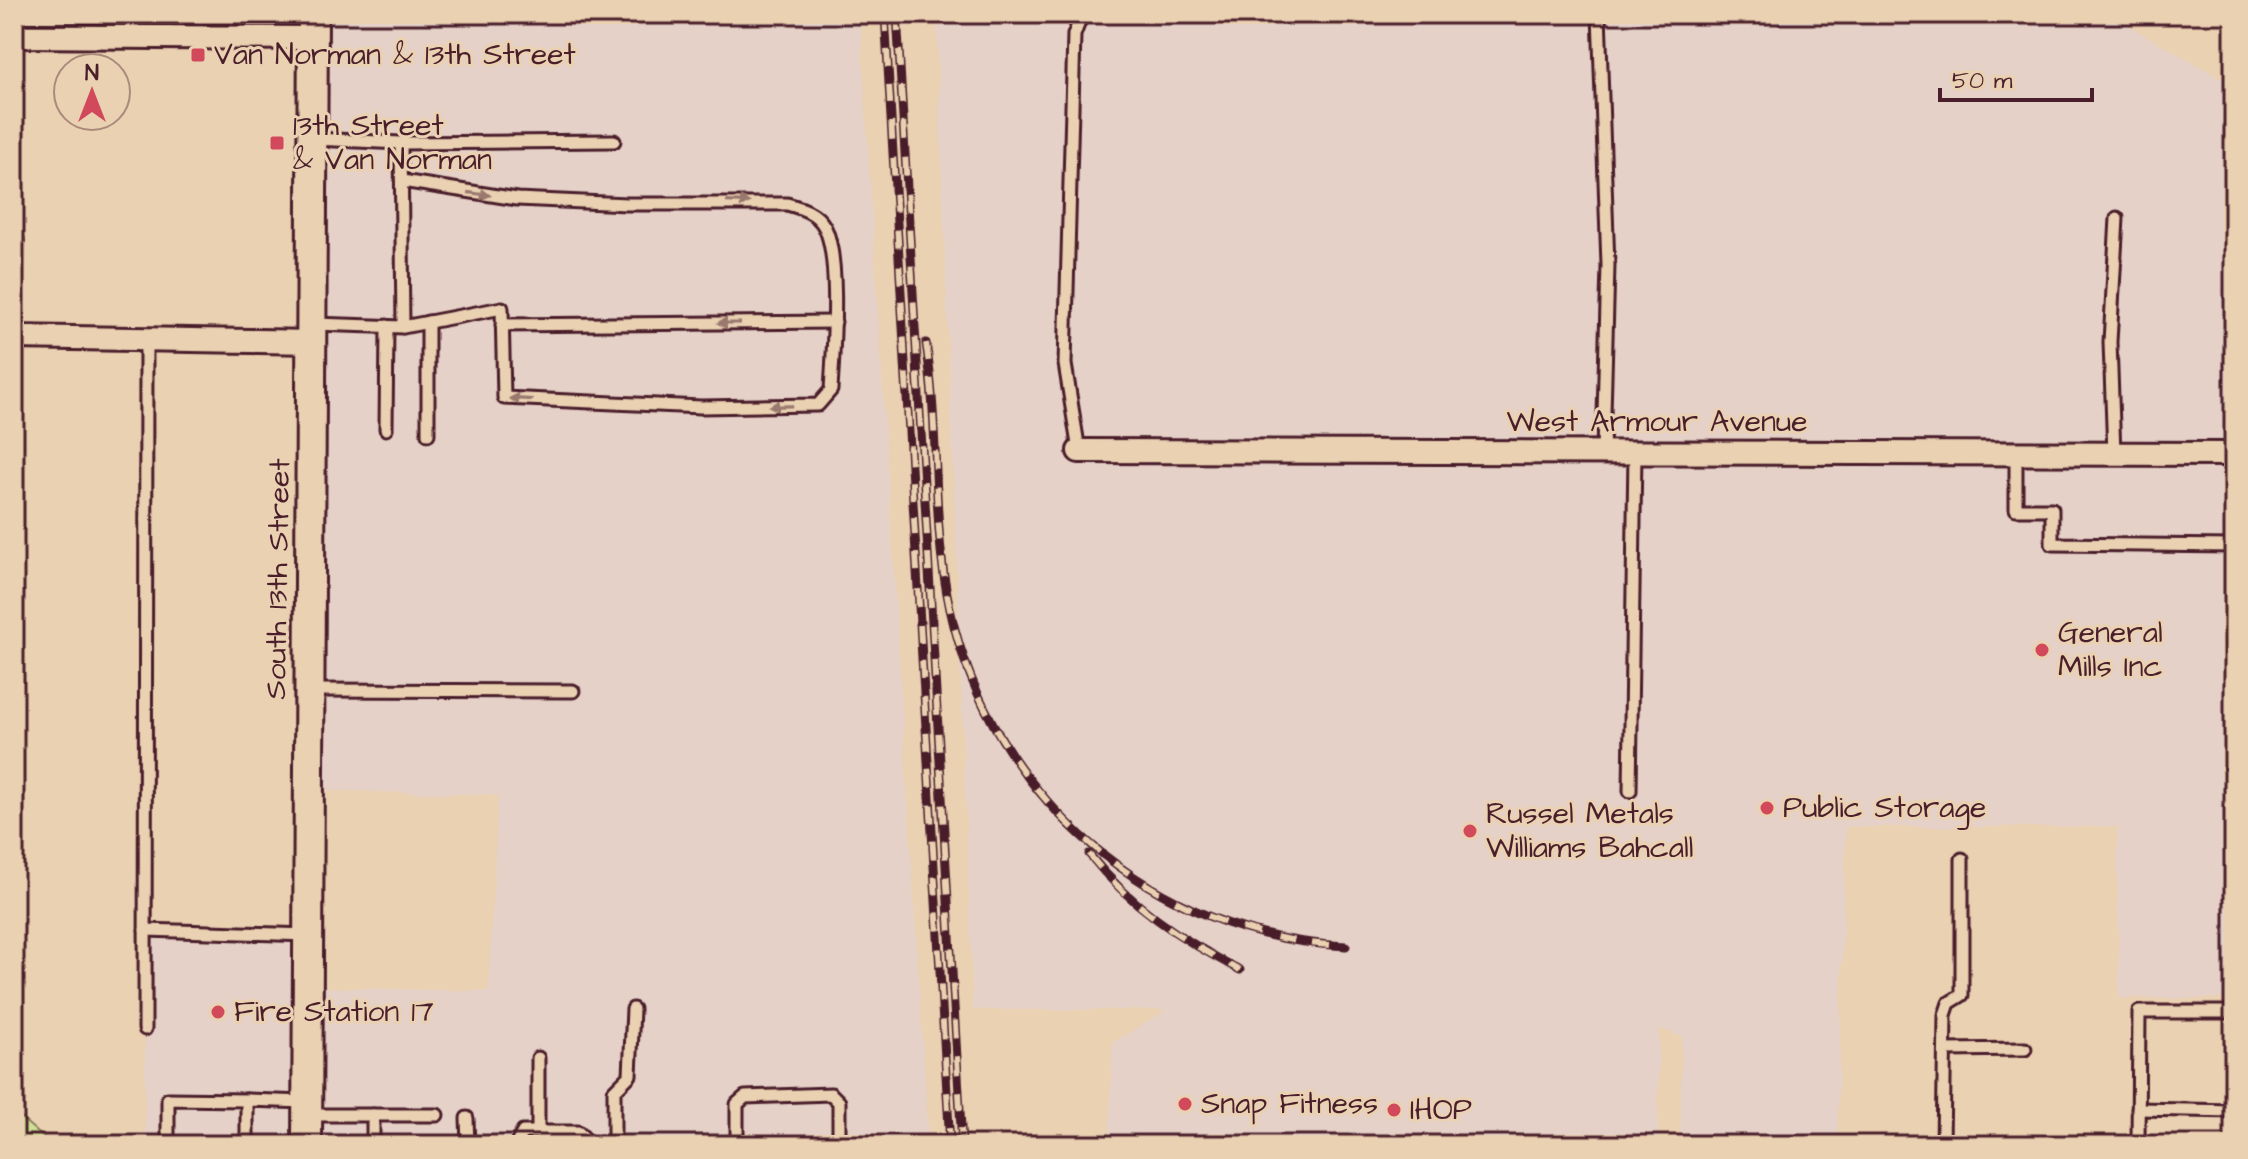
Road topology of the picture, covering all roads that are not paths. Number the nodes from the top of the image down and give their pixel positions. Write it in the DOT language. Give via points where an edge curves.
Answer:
graph roads {
  1 [pos="1082,14"];
  2 [pos="1599,14"];
  3 [pos="133,25"];
  4 [pos="313,26"];
  5 [pos="14,36"];
  6 [pos="314,139"];
  7 [pos="614,141"];
  8 [pos="401,143"];
  9 [pos="402,181"];
  10 [pos="2117,218"];
  11 [pos="17,240"];
  12 [pos="428,322"];
  13 [pos="835,322"];
  14 [pos="502,325"];
  15 [pos="387,326"];
  16 [pos="403,327"];
  17 [pos="314,333"];
  18 [pos="14,337"];
  19 [pos="146,339"];
  20 [pos="386,429"];
  21 [pos="428,434"];
  22 [pos="1079,451"];
  23 [pos="1603,452"];
  24 [pos="1635,452"];
  25 [pos="2016,453"];
  26 [pos="2114,454"];
  27 [pos="2234,454"];
  28 [pos="2234,546"];
  29 [pos="311,690"];
  30 [pos="573,691"];
  31 [pos="1630,791"];
  32 [pos="1962,859"];
  33 [pos="145,930"];
  34 [pos="310,935"];
  35 [pos="633,1009"];
  36 [pos="2234,1012"];
  37 [pos="145,1029"];
  38 [pos="2025,1049"];
  39 [pos="1945,1050"];
  40 [pos="538,1058"];
  41 [pos="247,1100"];
  42 [pos="307,1108"];
  43 [pos="2138,1109"];
  44 [pos="2234,1111"];
  45 [pos="373,1115"];
  46 [pos="437,1115"];
  47 [pos="467,1118"];
  48 [pos="538,1132"];
  49 [pos="168,1145"];
  50 [pos="247,1145"];
  51 [pos="307,1145"];
  52 [pos="373,1145"];
  53 [pos="468,1145"];
  54 [pos="516,1145"];
  55 [pos="586,1145"];
  56 [pos="614,1145"];
  57 [pos="737,1145"];
  58 [pos="839,1145"];
  59 [pos="1943,1145"];
  60 [pos="2138,1145"];
  1 -- 22 [label="lane" via="1074,35 1065,364"];
  2 -- 23 [label="lane" via="1608,265"];
  3 -- 4 [label="street"];
  3 -- 5 [label="street"];
  4 -- 6 [label="street, South 13th Street"];
  6 -- 8 [label="lane"];
  6 -- 17 [label="street, South 13th Street"];
  7 -- 8 [label="lane"];
  8 -- 9 [label="lane"];
  9 -- 13 [label="lane, one-way" via="517,199 787,204 808,210 824,226"];
  9 -- 16 [label="lane"];
  10 -- 26 [label="lane" via="2110,342"];
  11 -- 18 [label="lane"];
  12 -- 14 [label="lane" via="502,308"];
  12 -- 16 [label="lane"];
  12 -- 21 [label="lane"];
  13 -- 14 [label="lane, one-way"];
  13 -- 14 [label="lane, one-way" via="831,390 818,405 701,407 504,398"];
  15 -- 16 [label="lane"];
  15 -- 17 [label="lane"];
  15 -- 20 [label="lane"];
  17 -- 19 [label="street"];
  17 -- 29 [label="street, South 13th Street"];
  18 -- 19 [label="street"];
  19 -- 33 [label="lane"];
  22 -- 23 [label="street, West Armour Avenue"];
  23 -- 24 [label="street, West Armour Avenue"];
  24 -- 25 [label="street, West Armour Avenue"];
  24 -- 31 [label="lane"];
  25 -- 26 [label="street, West Armour Avenue"];
  25 -- 28 [label="lane" via="2016,509 2052,509 2052,544"];
  26 -- 27 [label="street, West Armour Avenue"];
  29 -- 30 [label="lane"];
  29 -- 34 [label="street, South 13th Street"];
  32 -- 39 [label="lane" via="1962,995 1949,1003 1945,1015"];
  33 -- 34 [label="lane"];
  33 -- 37 [label="lane"];
  34 -- 42 [label="street, South 13th Street"];
  35 -- 56 [label="lane" via="630,1075 614,1091"];
  36 -- 43 [label="lane" via="2139,1012"];
  38 -- 39 [label="lane"];
  39 -- 59 [label="lane"];
  40 -- 48 [label="lane"];
  41 -- 42 [label="lane"];
  41 -- 49 [label="lane" via="168,1099"];
  41 -- 50 [label="lane"];
  42 -- 45 [label="lane"];
  42 -- 51 [label="street, South 13th Street"];
  43 -- 44 [label="lane"];
  43 -- 60 [label="lane"];
  45 -- 46 [label="lane"];
  45 -- 52 [label="lane"];
  47 -- 53 [label="lane"];
  48 -- 54 [label="lane" via="523,1132"];
  48 -- 55 [label="lane" via="578,1132"];
  57 -- 58 [label="lane" via="737,1104 745,1097 831,1094 839,1102"];
}
